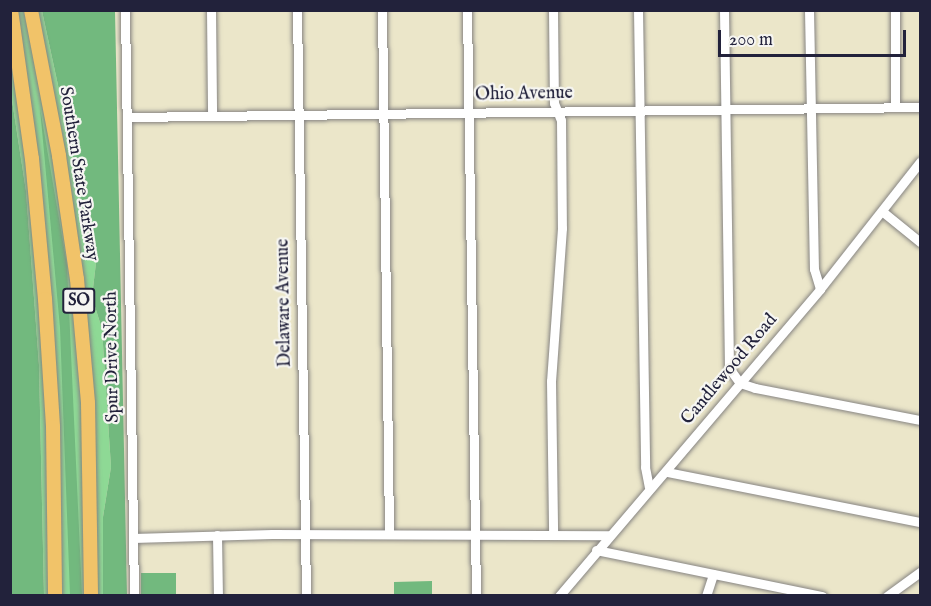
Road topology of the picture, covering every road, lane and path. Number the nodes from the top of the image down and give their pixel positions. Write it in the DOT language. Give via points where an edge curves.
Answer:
graph roads {
  1 [pos="11,10"];
  2 [pos="31,10"];
  3 [pos="125,10"];
  4 [pos="211,10"];
  5 [pos="297,10"];
  6 [pos="381,10"];
  7 [pos="467,10"];
  8 [pos="553,10"];
  9 [pos="638,10"];
  10 [pos="724,10"];
  11 [pos="809,10"];
  12 [pos="895,10"];
  13 [pos="895,107"];
  14 [pos="921,107"];
  15 [pos="809,108"];
  16 [pos="726,109"];
  17 [pos="640,110"];
  18 [pos="557,111"];
  19 [pos="382,112"];
  20 [pos="469,112"];
  21 [pos="298,113"];
  22 [pos="212,114"];
  23 [pos="128,117"];
  24 [pos="921,162"];
  25 [pos="883,212"];
  26 [pos="921,242"];
  27 [pos="820,289"];
  28 [pos="741,383"];
  29 [pos="921,420"];
  30 [pos="667,472"];
  31 [pos="649,487"];
  32 [pos="921,522"];
  33 [pos="553,533"];
  34 [pos="305,534"];
  35 [pos="389,534"];
  36 [pos="475,534"];
  37 [pos="217,535"];
  38 [pos="610,535"];
  39 [pos="133,538"];
  40 [pos="596,550"];
  41 [pos="921,572"];
  42 [pos="713,574"];
  43 [pos="55,596"];
  44 [pos="91,596"];
  45 [pos="134,596"];
  46 [pos="218,596"];
  47 [pos="306,596"];
  48 [pos="476,596"];
  49 [pos="559,596"];
  50 [pos="706,596"];
  51 [pos="822,596"];
  52 [pos="887,596"];
  1 -- 43 [label="highway, SO" via="32,159 45,299"];
  2 -- 44 [label="highway, Southern State Parkway / SO" via="77,279 88,403"];
  3 -- 23 [label="street, Spur Drive North"];
  4 -- 22 [label="street"];
  5 -- 21 [label="street, Delaware Avenue"];
  6 -- 19 [label="street"];
  7 -- 20 [label="street"];
  8 -- 18 [label="street"];
  9 -- 17 [label="street"];
  10 -- 16 [label="street"];
  11 -- 15 [label="street"];
  12 -- 13 [label="street"];
  13 -- 14 [label="street, Ohio Avenue"];
  13 -- 15 [label="street, Ohio Avenue"];
  15 -- 16 [label="street, Ohio Avenue"];
  15 -- 27 [label="street" via="814,269"];
  16 -- 17 [label="street, Ohio Avenue"];
  16 -- 28 [label="street" via="729,368"];
  17 -- 18 [label="street, Ohio Avenue"];
  17 -- 31 [label="street" via="645,467"];
  18 -- 20 [label="street, Ohio Avenue"];
  18 -- 33 [label="street" via="561,120 562,228 551,381"];
  19 -- 20 [label="street, Ohio Avenue"];
  19 -- 21 [label="street, Ohio Avenue"];
  19 -- 35 [label="street"];
  20 -- 36 [label="street"];
  21 -- 22 [label="street, Ohio Avenue"];
  21 -- 34 [label="street, Delaware Avenue"];
  22 -- 23 [label="street, Ohio Avenue"];
  23 -- 39 [label="street, Spur Drive North"];
  24 -- 25 [label="street, Candlewood Road"];
  25 -- 26 [label="street"];
  25 -- 27 [label="street, Candlewood Road"];
  27 -- 28 [label="street, Candlewood Road"];
  28 -- 29 [label="street"];
  28 -- 30 [label="street, Candlewood Road"];
  30 -- 31 [label="street, Candlewood Road"];
  30 -- 32 [label="street"];
  31 -- 38 [label="street, Candlewood Road"];
  33 -- 36 [label="street"];
  33 -- 38 [label="street"];
  34 -- 35 [label="street"];
  34 -- 37 [label="street"];
  34 -- 47 [label="street, Delaware Avenue"];
  35 -- 36 [label="street"];
  36 -- 48 [label="street"];
  37 -- 39 [label="street"];
  37 -- 46 [label="street"];
  38 -- 40 [label="street, Candlewood Road"];
  39 -- 45 [label="street, Spur Drive North"];
  40 -- 42 [label="street"];
  40 -- 49 [label="street, Candlewood Road"];
  41 -- 52 [label="street"];
  42 -- 50 [label="street"];
  42 -- 51 [label="street"];
}
